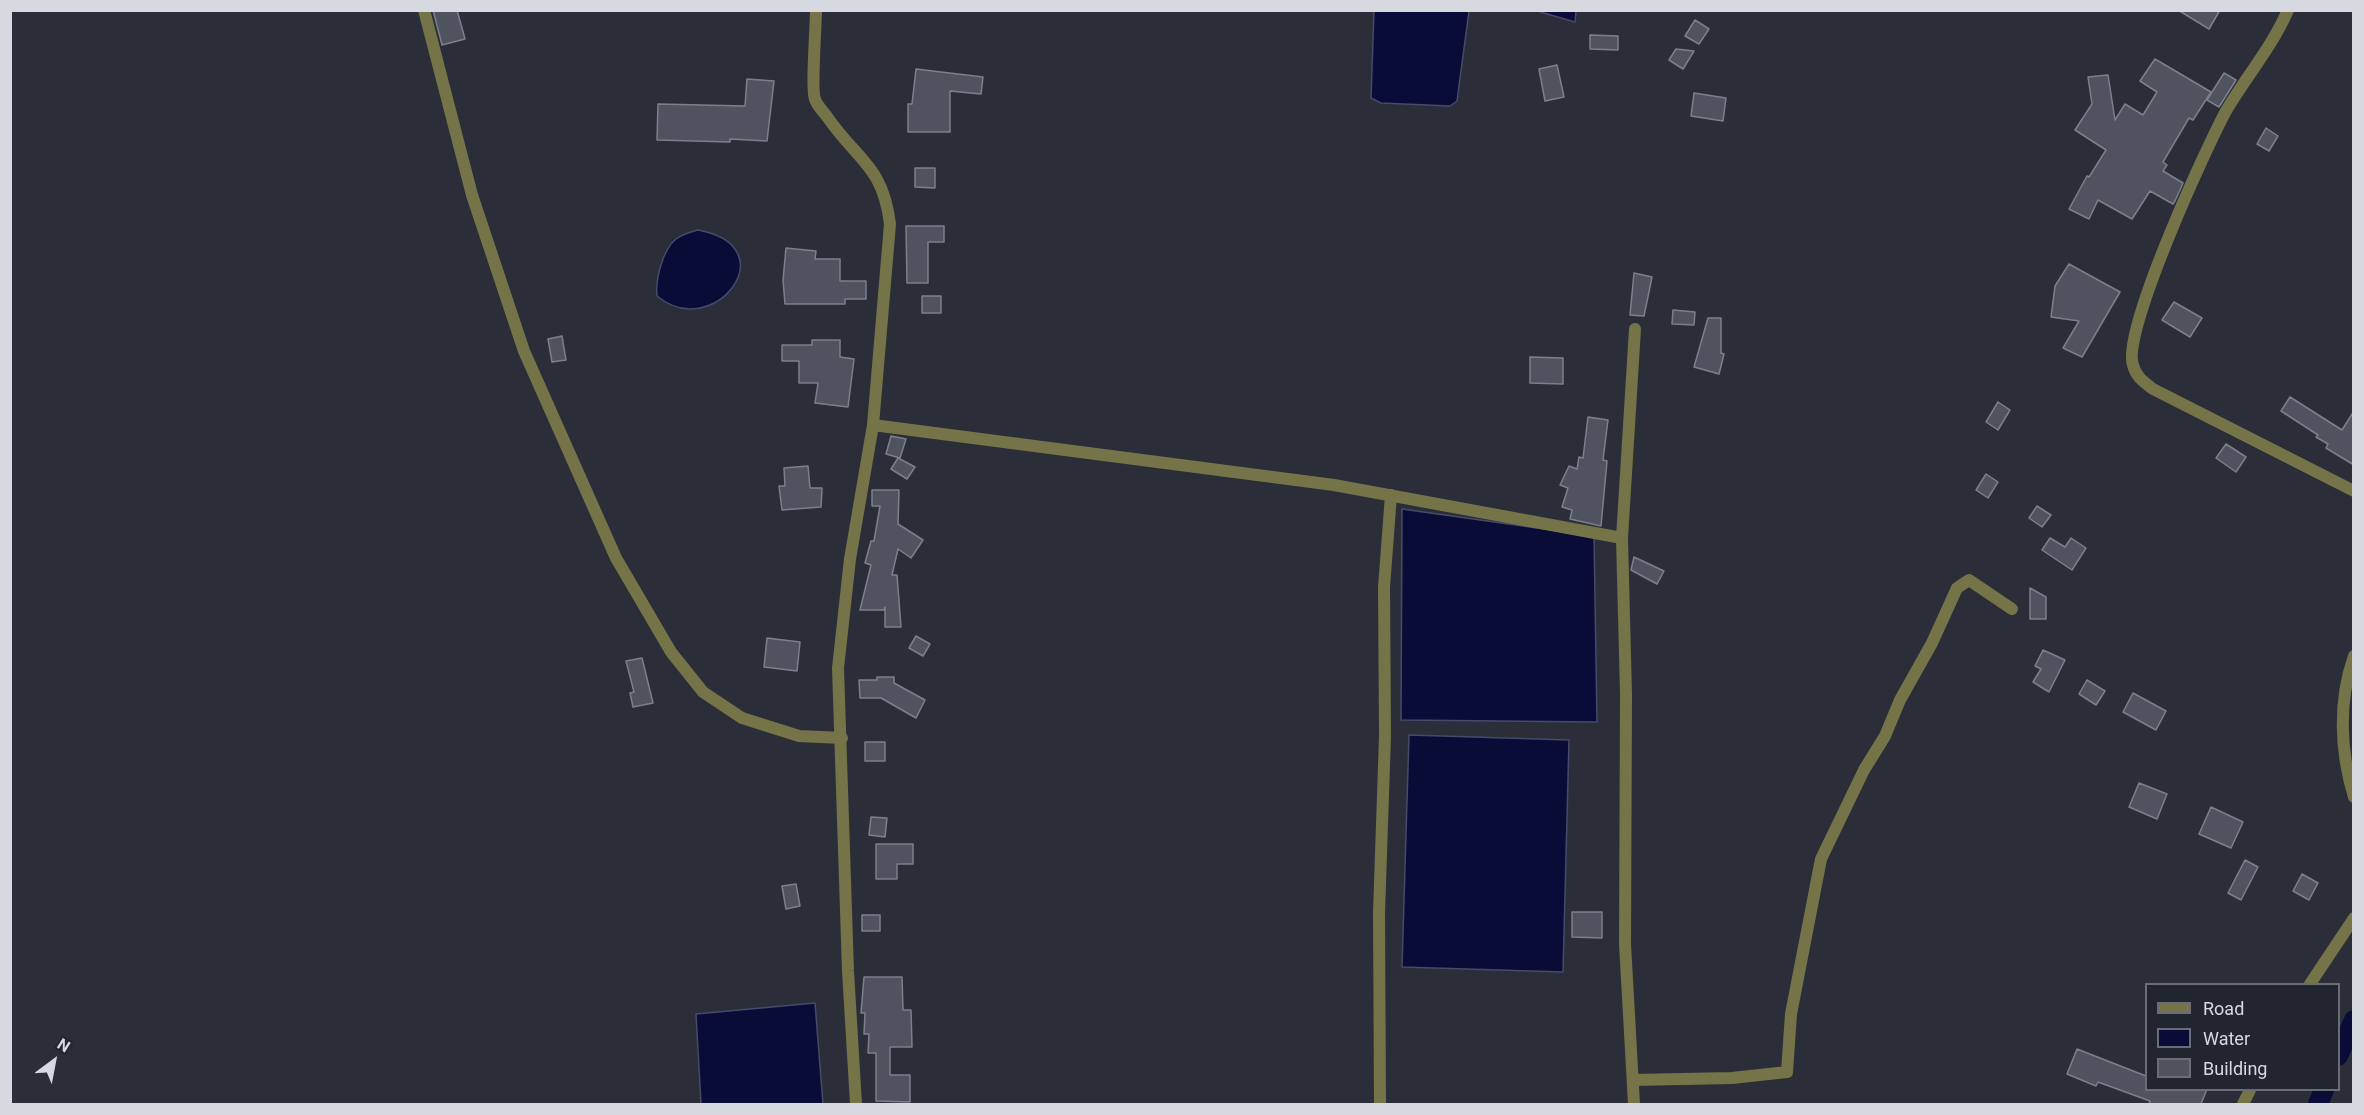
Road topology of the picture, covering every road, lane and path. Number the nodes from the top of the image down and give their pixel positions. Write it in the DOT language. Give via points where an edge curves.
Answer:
graph roads {
  1 [pos="424,10"];
  2 [pos="816,10"];
  3 [pos="2288,10"];
  4 [pos="1635,329"];
  5 [pos="873,424"];
  6 [pos="2354,491"];
  7 [pos="1391,495"];
  8 [pos="1622,538"];
  9 [pos="2012,609"];
  10 [pos="2354,656"];
  11 [pos="842,738"];
  12 [pos="2354,797"];
  13 [pos="2354,918"];
  14 [pos="2311,983"];
  15 [pos="1633,1080"];
  16 [pos="856,1104"];
  17 [pos="1380,1104"];
  18 [pos="1634,1104"];
  1 -- 11 [label="street" via="472,195 524,351 616,558 671,652 703,692 751,721 799,736"];
  2 -- 5 [label="street" via="814,98 837,131 869,164 887,198 890,224"];
  3 -- 6 [label="street" via="2228,109 2189,186 2141,313 2132,364 2139,377 2153,389"];
  4 -- 8 [label="street"];
  5 -- 7 [label="street"];
  5 -- 11 [label="street" via="841,620 838,668"];
  7 -- 8 [label="street"];
  7 -- 17 [label="street" via="1384,587"];
  8 -- 15 [label="street" via="1626,694 1624,944"];
  9 -- 15 [label="street" via="1969,580 1957,588 1835,829 1818,870 1791,1014 1786,1072 1732,1078"];
  10 -- 12 [label="street" via="2346,678 2341,724"];
  11 -- 16 [label="street"];
  13 -- 14 [label="street"];
  15 -- 18 [label="street"];
}
